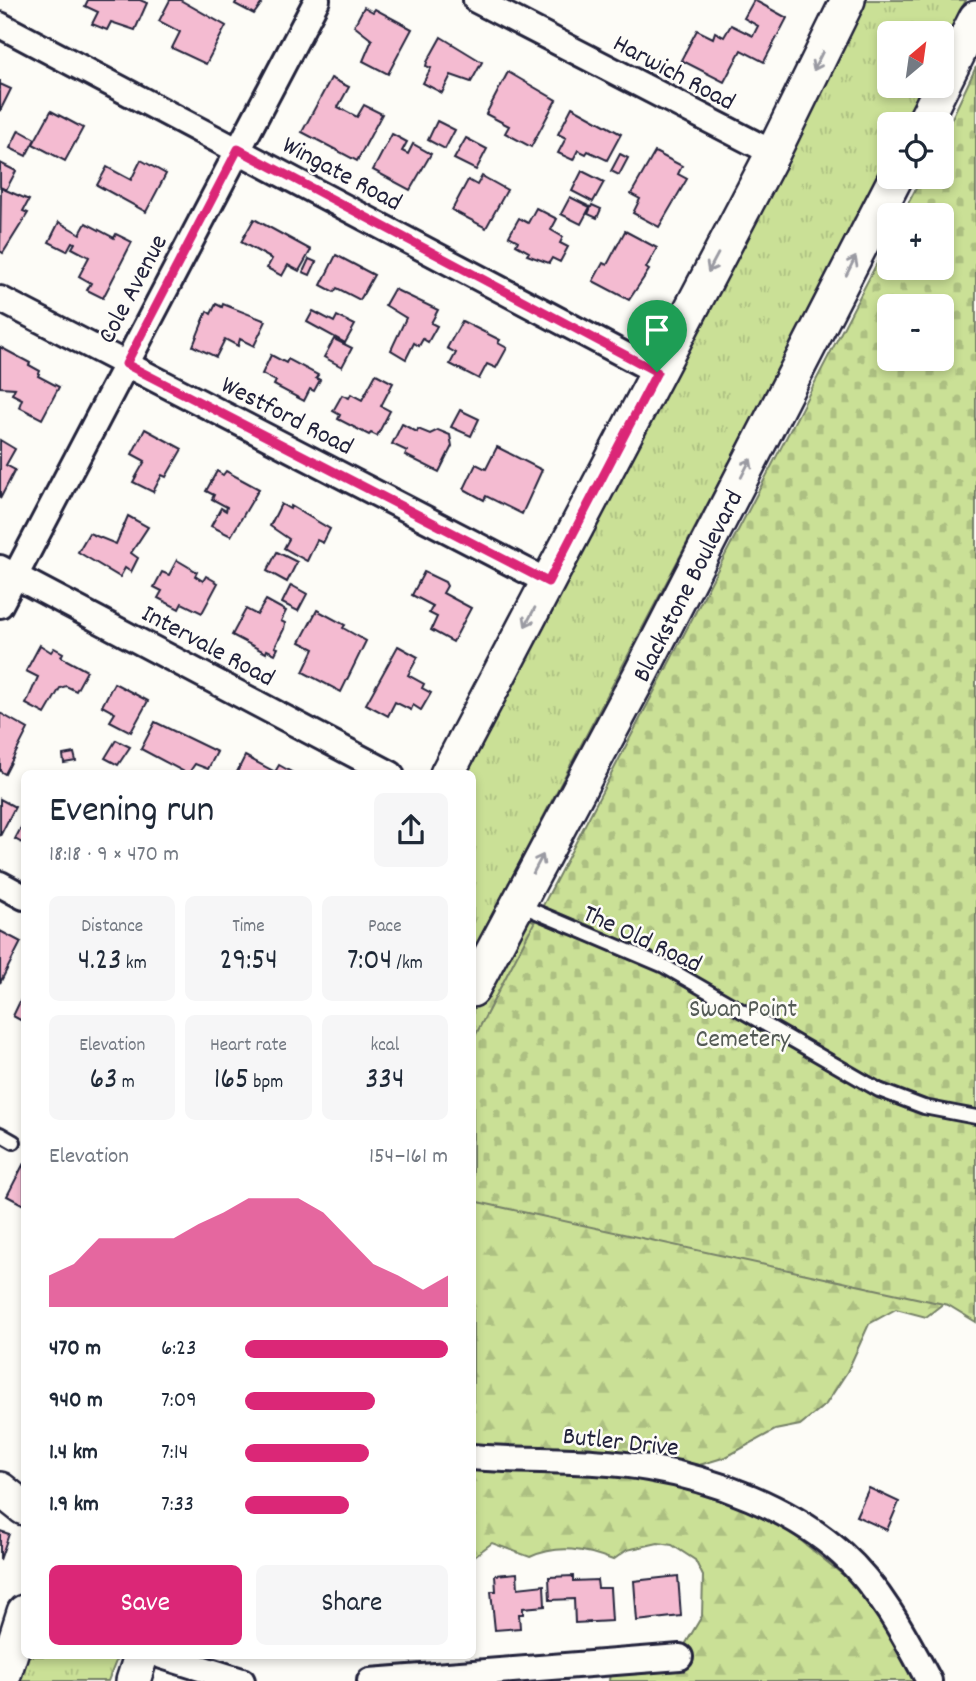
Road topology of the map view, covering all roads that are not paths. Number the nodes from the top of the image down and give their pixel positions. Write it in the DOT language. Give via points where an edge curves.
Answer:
graph roads {
  1 [pos="317,0"];
  2 [pos="476,0"];
  3 [pos="848,0"];
  4 [pos="976,18"];
  5 [pos="0,25"];
  6 [pos="929,112"];
  7 [pos="238,149"];
  8 [pos="773,153"];
  9 [pos="890,189"];
  10 [pos="0,299"];
  11 [pos="126,364"];
  12 [pos="657,372"];
  13 [pos="8,572"];
  14 [pos="548,582"];
  15 [pos="0,605"];
  16 [pos="383,770"];
  17 [pos="449,770"];
  18 [pos="0,884"];
  19 [pos="21,895"];
  20 [pos="516,903"];
  21 [pos="476,982"];
  22 [pos="973,1115"];
  23 [pos="0,1134"];
  24 [pos="14,1142"];
  25 [pos="476,1457"];
  26 [pos="0,1489"];
  27 [pos="21,1506"];
  28 [pos="21,1621"];
  29 [pos="680,1657"];
  30 [pos="140,1659"];
  31 [pos="172,1659"];
  32 [pos="607,1672"];
  33 [pos="2,1681"];
  34 [pos="133,1681"];
  35 [pos="242,1681"];
  36 [pos="370,1681"];
  37 [pos="929,1681"];
  1 -- 7 [label="street, Cole Avenue"];
  2 -- 8 [label="street, Harwich Road"];
  3 -- 8 [label="main road, one-way"];
  4 -- 6 [label="main road"];
  5 -- 7 [label="street, Wingate Road"];
  7 -- 11 [label="street, Cole Avenue"];
  7 -- 12 [label="street, Wingate Road"];
  8 -- 12 [label="main road, one-way"];
  20 -- 9 [label="main road, Blackstone Boulevard, one-way" via="639,677"];
  10 -- 11 [label="street, Westford Road"];
  11 -- 13 [label="street, Cole Avenue"];
  11 -- 14 [label="street, Westford Road"];
  12 -- 14 [label="main road"];
  13 -- 15 [label="street, Cole Avenue"];
  13 -- 16 [label="street, Intervale Road"];
  14 -- 17 [label="main road, one-way"];
  18 -- 19 [label="street"];
  20 -- 21 [label="main road, Blackstone Boulevard"];
  20 -- 22 [label="lane, The Old Road" via="664,966 879,1090"];
  23 -- 24 [label="lane"];
  25 -- 37 [label="street, Butler Drive" via="646,1468 689,1477 763,1504 841,1553 883,1602"];
  26 -- 27 [label="main road"];
  28 -- 33 [label="main road"];
  29 -- 32 [label="street"];
  30 -- 34 [label="main road"];
  31 -- 35 [label="street"];
  32 -- 36 [label="street"];
}
